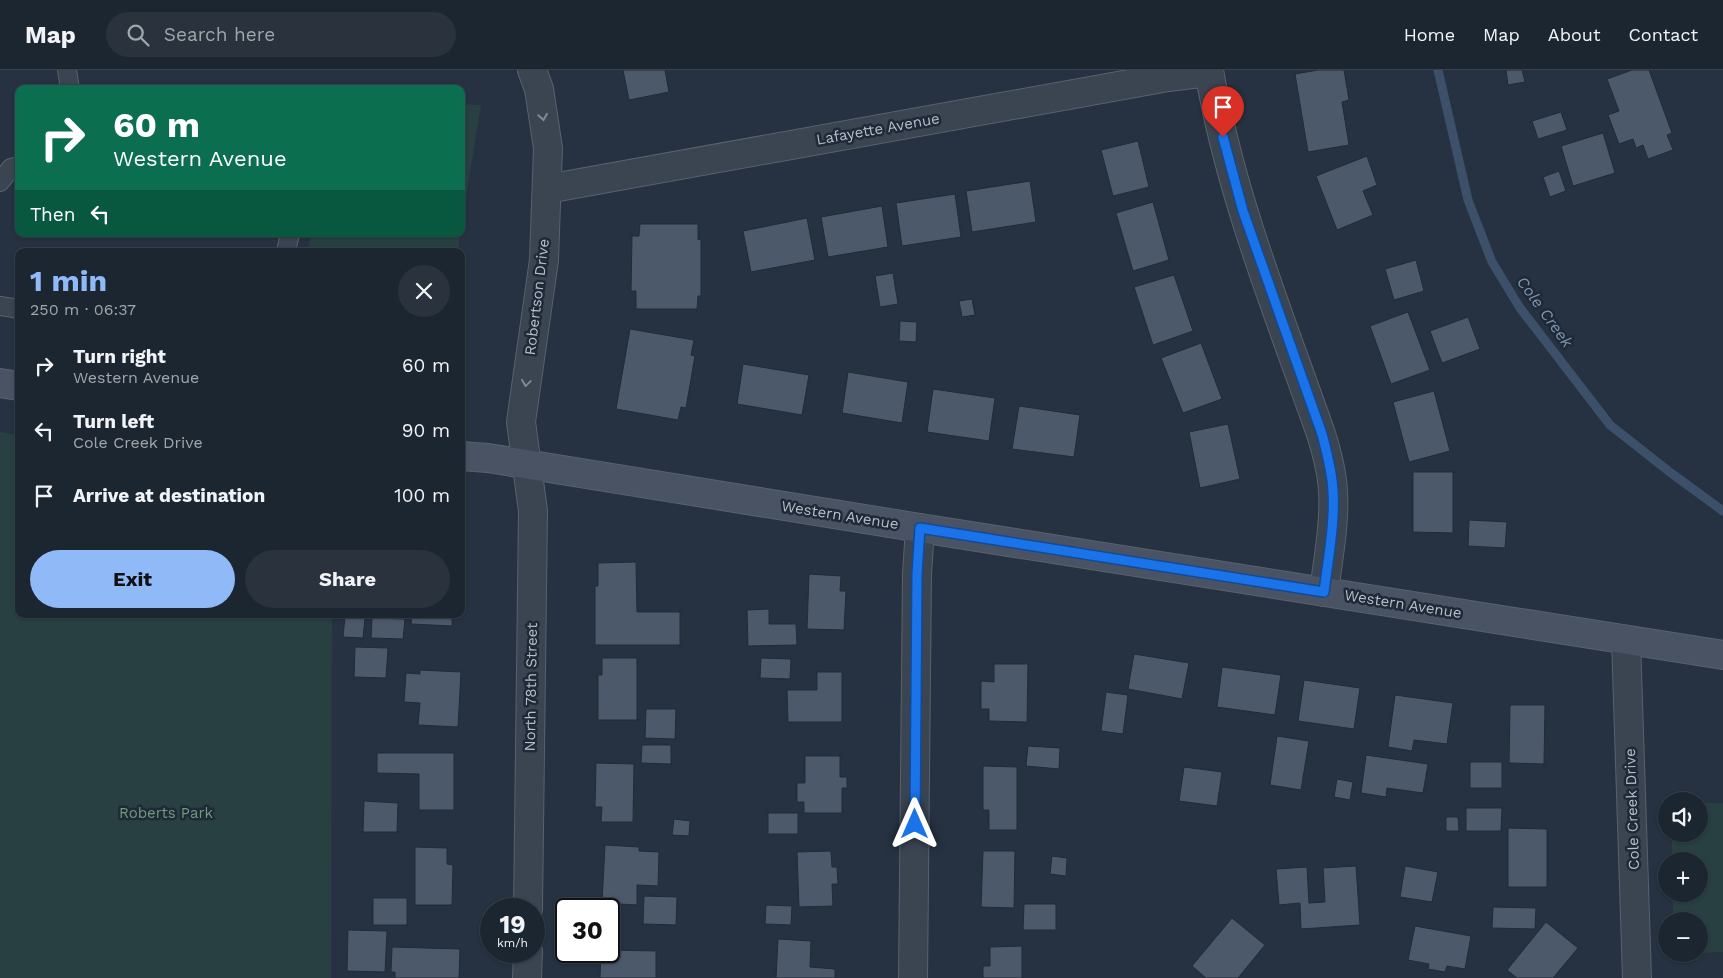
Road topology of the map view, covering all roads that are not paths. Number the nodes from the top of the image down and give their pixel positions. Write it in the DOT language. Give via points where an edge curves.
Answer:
graph roads {
  1 [pos="67,70"];
  2 [pos="532,70"];
  3 [pos="1209,71"];
  4 [pos="69,85"];
  5 [pos="15,167"];
  6 [pos="0,182"];
  7 [pos="547,189"];
  8 [pos="0,306"];
  9 [pos="15,308"];
  10 [pos="0,383"];
  11 [pos="15,385"];
  12 [pos="465,456"];
  13 [pos="526,465"];
  14 [pos="920,528"];
  15 [pos="1324,592"];
  16 [pos="1626,640"];
  17 [pos="1723,655"];
  18 [pos="528,898"];
  19 [pos="528,963"];
  20 [pos="527,978"];
  21 [pos="914,978"];
  22 [pos="1637,978"];
  1 -- 4 [label="lane"];
  2 -- 7 [label="street, Robertson Drive, one-way" via="539,90 548,148"];
  3 -- 7 [label="street, Lafayette Avenue"];
  3 -- 15 [label="street" via="1243,211 1329,459 1333,515"];
  5 -- 6 [label="lane"];
  7 -- 13 [label="street, Robertson Drive, one-way" via="544,260 521,422"];
  8 -- 9 [label="lane"];
  10 -- 11 [label="street"];
  12 -- 13 [label="street, Western Avenue"];
  13 -- 14 [label="street, Western Avenue"];
  13 -- 18 [label="street, North 78th Street" via="533,511"];
  14 -- 15 [label="street, Western Avenue"];
  14 -- 21 [label="street"];
  15 -- 16 [label="street, Western Avenue"];
  16 -- 17 [label="street, Western Avenue"];
  16 -- 22 [label="street, Cole Creek Drive"];
  19 -- 20 [label="street"];
}
